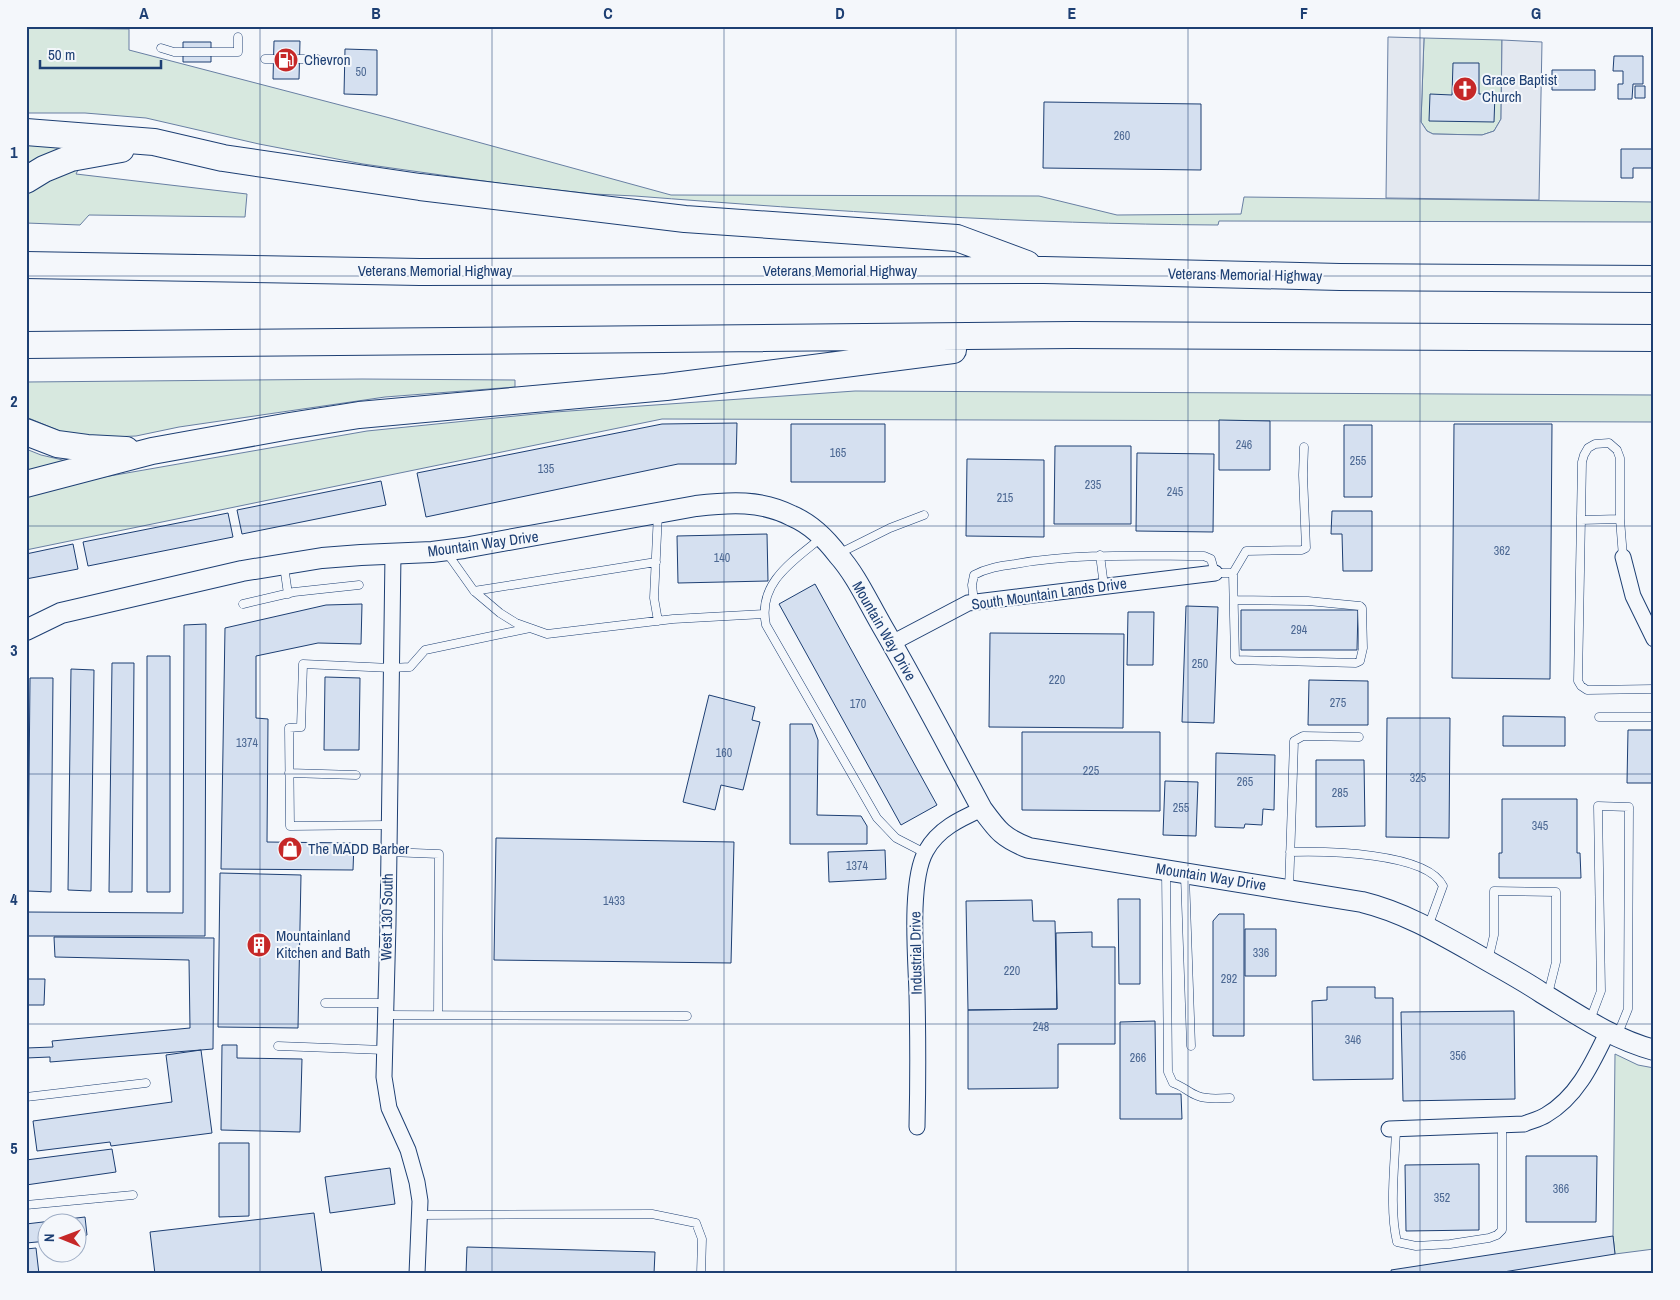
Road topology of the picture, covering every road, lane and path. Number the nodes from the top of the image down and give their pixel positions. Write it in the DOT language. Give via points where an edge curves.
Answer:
graph roads {
  1 [pos="238,36"];
  2 [pos="161,48"];
  3 [pos="265,59"];
  4 [pos="317,59"];
  5 [pos="26,132"];
  6 [pos="154,142"];
  7 [pos="26,180"];
  8 [pos="26,265"];
  9 [pos="1044,270"];
  10 [pos="1654,279"];
  11 [pos="1073,335"];
  12 [pos="1654,338"];
  13 [pos="26,345"];
  14 [pos="26,432"];
  15 [pos="1304,447"];
  16 [pos="152,451"];
  17 [pos="26,484"];
  18 [pos="658,513"];
  19 [pos="924,515"];
  20 [pos="1620,519"];
  21 [pos="1581,520"];
  22 [pos="822,537"];
  23 [pos="445,551"];
  24 [pos="393,554"];
  25 [pos="838,554"];
  26 [pos="1100,555"];
  27 [pos="1623,557"];
  28 [pos="656,562"];
  29 [pos="284,564"];
  30 [pos="1215,573"];
  31 [pos="1233,573"];
  32 [pos="359,585"];
  33 [pos="1104,586"];
  34 [pos="474,591"];
  35 [pos="288,594"];
  36 [pos="1234,600"];
  37 [pos="974,602"];
  38 [pos="243,604"];
  39 [pos="764,614"];
  40 [pos="658,620"];
  41 [pos="530,628"];
  42 [pos="26,630"];
  43 [pos="1654,639"];
  44 [pos="892,643"];
  45 [pos="391,668"];
  46 [pos="1654,689"];
  47 [pos="1599,717"];
  48 [pos="1654,717"];
  49 [pos="1358,737"];
  50 [pos="289,773"];
  51 [pos="356,774"];
  52 [pos="982,809"];
  53 [pos="389,825"];
  54 [pos="389,852"];
  55 [pos="1290,852"];
  56 [pos="924,853"];
  57 [pos="1176,871"];
  58 [pos="1289,890"];
  59 [pos="1428,927"];
  60 [pos="1488,961"];
  61 [pos="1547,996"];
  62 [pos="325,1002"];
  63 [pos="385,1009"];
  64 [pos="438,1016"];
  65 [pos="687,1016"];
  66 [pos="1589,1022"];
  67 [pos="1612,1035"];
  68 [pos="278,1046"];
  69 [pos="1191,1046"];
  70 [pos="384,1050"];
  71 [pos="1654,1050"];
  72 [pos="146,1083"];
  73 [pos="26,1097"];
  74 [pos="1230,1098"];
  75 [pos="1502,1125"];
  76 [pos="917,1128"];
  77 [pos="1392,1129"];
  78 [pos="133,1195"];
  79 [pos="26,1205"];
  80 [pos="420,1215"];
  81 [pos="417,1274"];
  82 [pos="701,1274"];
  1 -- 2 [label="lane" via="238,52 174,52"];
  3 -- 4 [label="lane"];
  5 -- 6 [label="highway"];
  6 -- 7 [label="highway" via="70,158"];
  6 -- 9 [label="highway" via="223,158 685,219 957,238"];
  8 -- 9 [label="highway, Veterans Memorial Highway" via="420,272"];
  9 -- 10 [label="highway, Veterans Memorial Highway" via="1330,277"];
  11 -- 12 [label="highway"];
  11 -- 13 [label="highway"];
  11 -- 16 [label="highway" via="666,387 359,415"];
  14 -- 16 [label="highway" via="58,444"];
  15 -- 31 [label="lane" via="1306,548 1246,551"];
  16 -- 17 [label="highway"];
  18 -- 22 [label="street, Mountain Way Drive" via="732,502 752,504 792,516"];
  18 -- 23 [label="street, Mountain Way Drive"];
  18 -- 28 [label="lane"];
  19 -- 25 [label="lane"];
  20 -- 21 [label="lane"];
  20 -- 21 [label="lane" via="1620,458 1609,443 1595,444 1584,455"];
  20 -- 27 [label="lane"];
  21 -- 46 [label="lane" via="1578,681 1587,690"];
  22 -- 25 [label="street, Mountain Way Drive"];
  22 -- 39 [label="lane" via="774,581"];
  23 -- 24 [label="street, Mountain Way Drive"];
  23 -- 34 [label="lane"];
  24 -- 29 [label="street, Mountain Way Drive" via="332,557"];
  24 -- 45 [label="street, West 130 South"];
  25 -- 44 [label="street, Mountain Way Drive"];
  26 -- 30 [label="lane" via="1204,556 1211,559"];
  26 -- 33 [label="lane"];
  26 -- 37 [label="lane" via="1040,559 984,569 974,575"];
  27 -- 43 [label="street" via="1633,596"];
  28 -- 34 [label="lane"];
  28 -- 40 [label="lane" via="654,598"];
  29 -- 35 [label="lane"];
  29 -- 42 [label="street, Mountain Way Drive" via="61,613"];
  30 -- 31 [label="lane"];
  30 -- 33 [label="street, South Mountain Lands Drive"];
  31 -- 36 [label="lane"];
  32 -- 35 [label="lane"];
  33 -- 37 [label="street, South Mountain Lands Drive"];
  34 -- 41 [label="lane" via="500,613"];
  35 -- 38 [label="lane"];
  36 -- 36 [label="lane" via="1237,660 1360,661 1363,648 1360,606 1308,601"];
  37 -- 44 [label="street, South Mountain Lands Drive"];
  39 -- 40 [label="lane"];
  39 -- 56 [label="lane" via="766,626 877,818 896,838"];
  40 -- 41 [label="lane" via="547,634"];
  41 -- 45 [label="lane" via="425,650 410,667"];
  44 -- 52 [label="street, Mountain Way Drive"];
  45 -- 50 [label="lane" via="303,664 301,727 289,728"];
  45 -- 53 [label="street, West 130 South"];
  47 -- 48 [label="lane"];
  49 -- 55 [label="lane" via="1303,736 1294,741"];
  50 -- 51 [label="lane"];
  50 -- 53 [label="lane" via="290,826"];
  52 -- 56 [label="street, Industrial Drive" via="951,824 933,839"];
  52 -- 57 [label="street, Mountain Way Drive" via="998,831 1029,848"];
  53 -- 54 [label="street, West 130 South"];
  54 -- 63 [label="street, West 130 South"];
  54 -- 64 [label="lane" via="439,854"];
  55 -- 58 [label="lane"];
  55 -- 59 [label="lane" via="1321,851 1406,862 1438,877 1443,886"];
  56 -- 76 [label="street, Industrial Drive" via="915,903"];
  57 -- 58 [label="street, Mountain Way Drive"];
  57 -- 69 [label="lane"];
  57 -- 74 [label="lane" via="1168,1072 1173,1083 1196,1096"];
  58 -- 59 [label="street, Mountain Way Drive" via="1362,902"];
  59 -- 60 [label="street, Mountain Way Drive"];
  60 -- 61 [label="street, Mountain Way Drive"];
  60 -- 61 [label="lane" via="1494,935 1494,891 1556,892 1556,962"];
  61 -- 66 [label="street, Mountain Way Drive"];
  62 -- 63 [label="lane"];
  63 -- 64 [label="lane"];
  63 -- 70 [label="street, West 130 South"];
  64 -- 65 [label="lane"];
  66 -- 67 [label="street, Mountain Way Drive"];
  66 -- 67 [label="lane" via="1601,991 1598,806 1629,807 1628,1009"];
  67 -- 71 [label="street, Mountain Way Drive"];
  67 -- 75 [label="street" via="1564,1102 1545,1116 1524,1124"];
  68 -- 70 [label="lane"];
  70 -- 80 [label="street, West 130 South" via="389,1108 413,1166"];
  72 -- 73 [label="lane"];
  75 -- 77 [label="street"];
  75 -- 77 [label="lane" via="1502,1230 1489,1238 1416,1246 1397,1242"];
  78 -- 79 [label="lane"];
  80 -- 81 [label="street, West 130 South"];
  80 -- 82 [label="lane" via="652,1214 696,1222 702,1239"];
}
